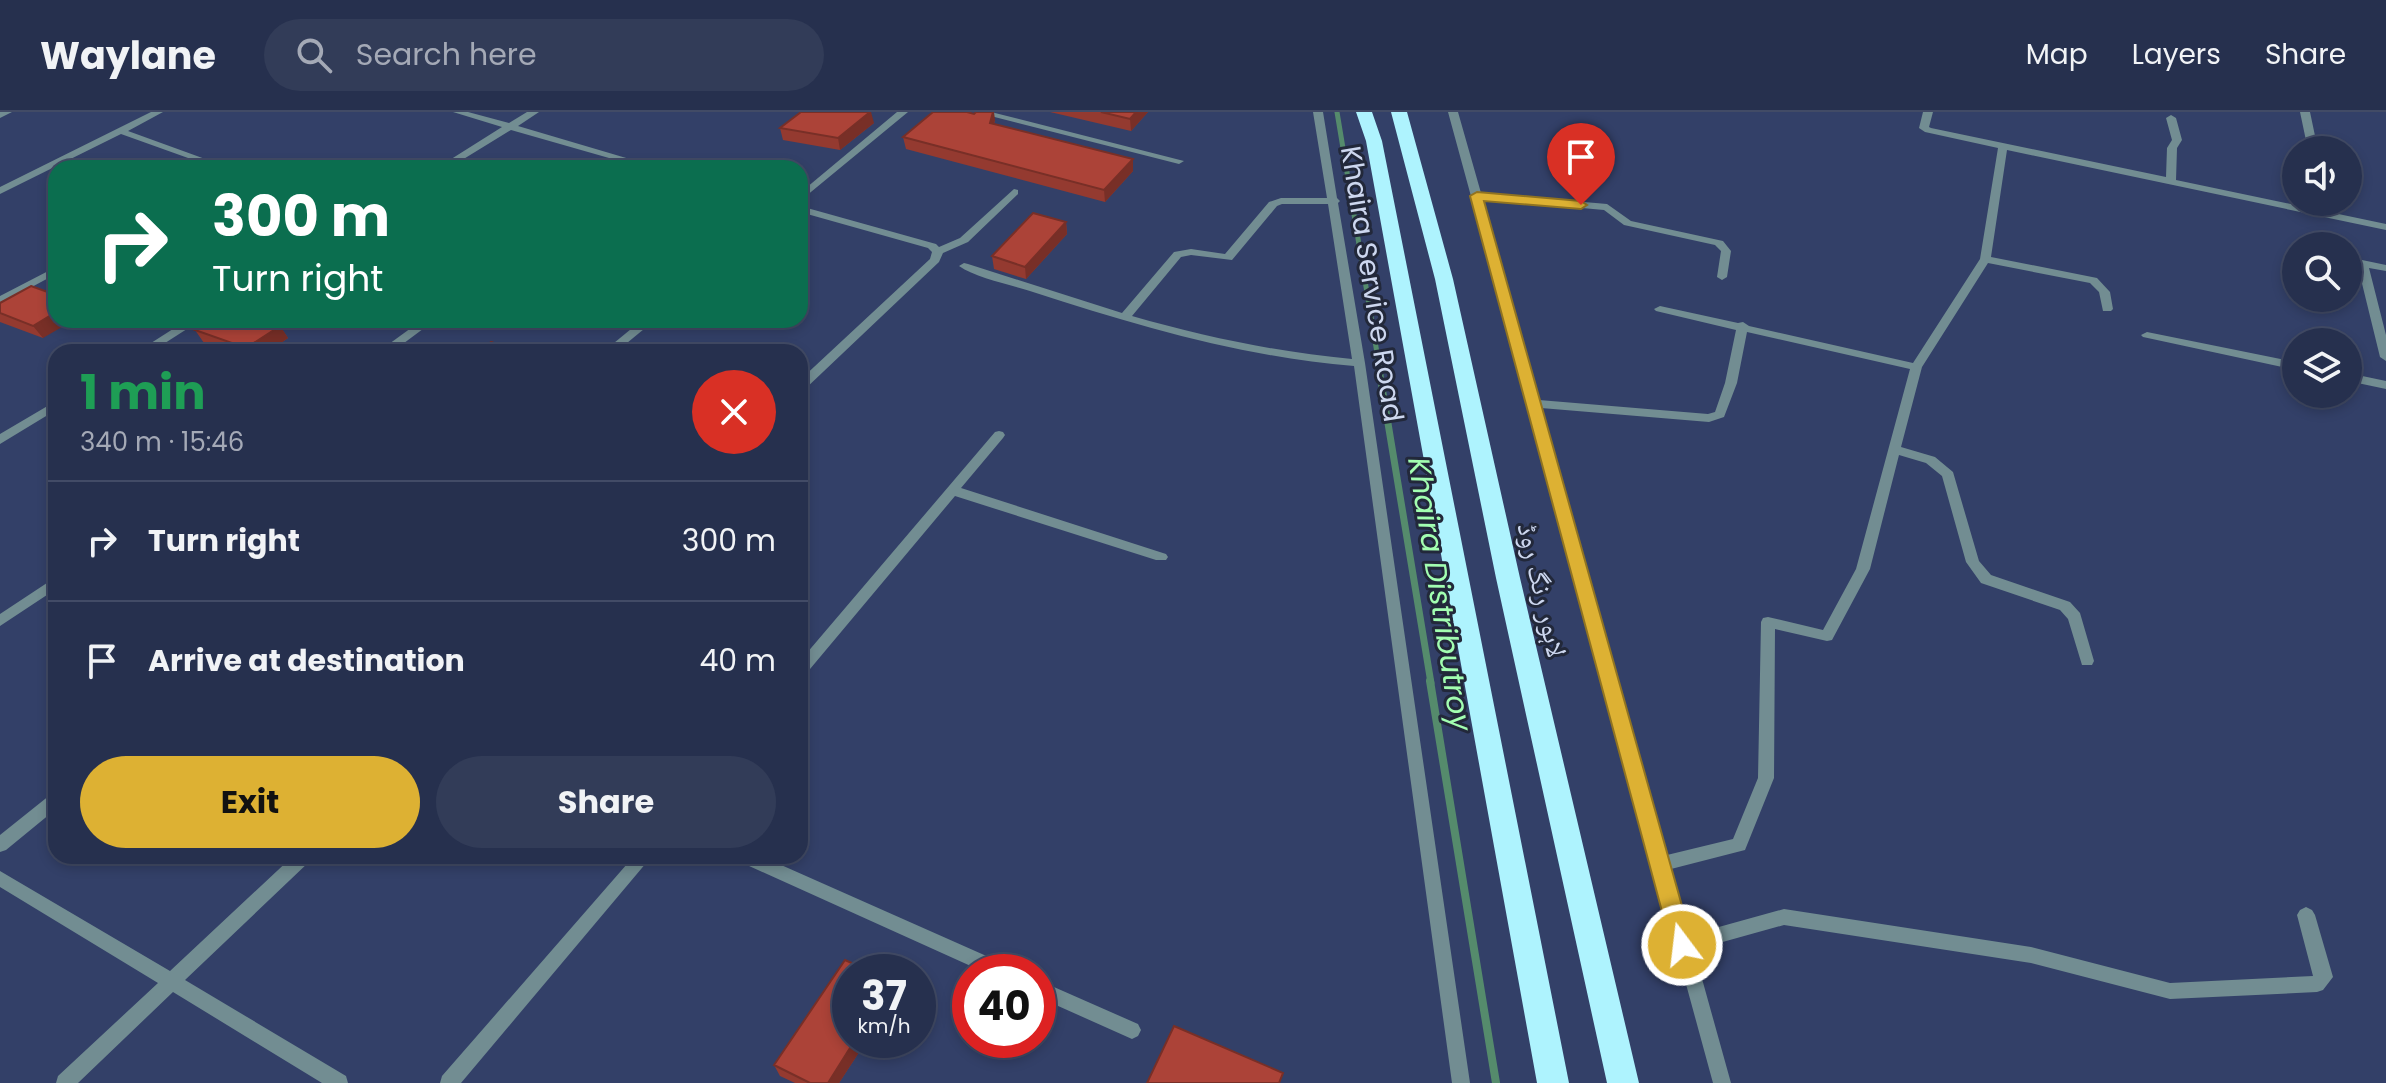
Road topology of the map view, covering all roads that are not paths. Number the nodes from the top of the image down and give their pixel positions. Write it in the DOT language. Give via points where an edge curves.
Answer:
graph roads {
  1 [pos="7,112"];
  2 [pos="158,112"];
  3 [pos="458,112"];
  4 [pos="534,112"];
  5 [pos="907,112"];
  6 [pos="980,112"];
  7 [pos="1318,112"];
  8 [pos="1364,112"];
  9 [pos="1399,112"];
  10 [pos="1453,112"];
  11 [pos="1928,112"];
  12 [pos="2305,112"];
  13 [pos="0,115"];
  14 [pos="2171,118"];
  15 [pos="510,127"];
  16 [pos="120,131"];
  17 [pos="2310,136"];
  18 [pos="2003,146"];
  19 [pos="62,160"];
  20 [pos="202,160"];
  21 [pos="455,160"];
  22 [pos="626,160"];
  23 [pos="1179,161"];
  24 [pos="48,167"];
  25 [pos="2171,181"];
  26 [pos="0,191"];
  27 [pos="808,192"];
  28 [pos="1014,192"];
  29 [pos="1477,196"];
  30 [pos="2282,200"];
  31 [pos="1335,201"];
  32 [pos="808,211"];
  33 [pos="2351,216"];
  34 [pos="2386,227"];
  35 [pos="938,251"];
  36 [pos="1985,259"];
  37 [pos="964,266"];
  38 [pos="2386,268"];
  39 [pos="48,274"];
  40 [pos="1722,277"];
  41 [pos="0,301"];
  42 [pos="1660,309"];
  43 [pos="2107,309"];
  44 [pos="1125,317"];
  45 [pos="1743,325"];
  46 [pos="182,328"];
  47 [pos="418,328"];
  48 [pos="639,328"];
  49 [pos="2147,335"];
  50 [pos="156,344"];
  51 [pos="395,344"];
  52 [pos="619,344"];
  53 [pos="2386,357"];
  54 [pos="1359,363"];
  55 [pos="2282,363"];
  56 [pos="1916,367"];
  57 [pos="808,379"];
  58 [pos="2362,380"];
  59 [pos="2386,385"];
  60 [pos="1535,404"];
  61 [pos="48,410"];
  62 [pos="999,435"];
  63 [pos="0,440"];
  64 [pos="1893,449"];
  65 [pos="952,490"];
  66 [pos="1161,557"];
  67 [pos="48,588"];
  68 [pos="0,621"];
  69 [pos="808,661"];
  70 [pos="2087,661"];
  71 [pos="48,806"];
  72 [pos="0,845"];
  73 [pos="296,864"];
  74 [pos="637,864"];
  75 [pos="762,864"];
  76 [pos="1661,864"];
  77 [pos="0,878"];
  78 [pos="2306,915"];
  79 [pos="1682,945"];
  80 [pos="963,954"];
  81 [pos="171,982"];
  82 [pos="1056,996"];
  83 [pos="1132,1030"];
  84 [pos="65,1083"];
  85 [pos="339,1083"];
  86 [pos="449,1083"];
  87 [pos="1461,1083"];
  88 [pos="1553,1083"];
  89 [pos="1623,1083"];
  90 [pos="1722,1083"];
  1 -- 13 [label="street"];
  2 -- 16 [label="street"];
  3 -- 15 [label="street"];
  4 -- 15 [label="street"];
  5 -- 27 [label="street"];
  6 -- 23 [label="street"];
  7 -- 31 [label="street, Khaira Service Road"];
  8 -- 88 [label="highway" via="1374,141"];
  9 -- 89 [label="highway, لاہور رنگ روڈ" via="1444,279"];
  10 -- 29 [label="street"];
  11 -- 18 [label="street" via="1925,129"];
  12 -- 17 [label="street"];
  14 -- 25 [label="street" via="2177,140"];
  15 -- 21 [label="street"];
  15 -- 22 [label="street"];
  16 -- 19 [label="street"];
  16 -- 20 [label="street"];
  18 -- 25 [label="street"];
  18 -- 36 [label="street"];
  24 -- 26 [label="street"];
  25 -- 30 [label="street"];
  28 -- 35 [label="street" via="960,243"];
  29 -- 40 [label="street" via="1607,207 1628,223 1719,243 1726,251"];
  29 -- 60 [label="street"];
  31 -- 44 [label="street" via="1273,204 1228,258 1178,254"];
  31 -- 54 [label="street, Khaira Service Road"];
  32 -- 35 [label="street"];
  33 -- 34 [label="street"];
  35 -- 57 [label="street" via="935,260"];
  36 -- 43 [label="street" via="2093,280 2105,293"];
  36 -- 56 [label="street"];
  37 -- 44 [label="street"];
  38 -- 53 [label="street" via="2362,263"];
  39 -- 41 [label="street"];
  42 -- 45 [label="street"];
  44 -- 54 [label="street" via="1214,340"];
  45 -- 56 [label="street"];
  45 -- 60 [label="street" via="1720,414 1709,418"];
  46 -- 50 [label="street"];
  47 -- 51 [label="street"];
  48 -- 52 [label="street"];
  49 -- 55 [label="street"];
  54 -- 87 [label="street, Khaira Service Road"];
  56 -- 64 [label="street"];
  58 -- 59 [label="street"];
  60 -- 76 [label="street"];
  61 -- 63 [label="street"];
  62 -- 65 [label="street"];
  64 -- 70 [label="street" via="1941,465 1973,562 1986,579 2065,606 2075,617"];
  64 -- 76 [label="street" via="1863,569 1827,636 1768,622 1766,778 1739,845"];
  65 -- 66 [label="street"];
  65 -- 69 [label="street"];
  67 -- 68 [label="street"];
  71 -- 72 [label="street"];
  73 -- 81 [label="street"];
  74 -- 86 [label="street"];
  75 -- 80 [label="street"];
  76 -- 79 [label="street"];
  77 -- 81 [label="street"];
  78 -- 79 [label="street" via="2322,982 2170,991 2031,955 1784,917"];
  79 -- 90 [label="street"];
  81 -- 84 [label="street"];
  81 -- 85 [label="street"];
  82 -- 83 [label="street"];
}
